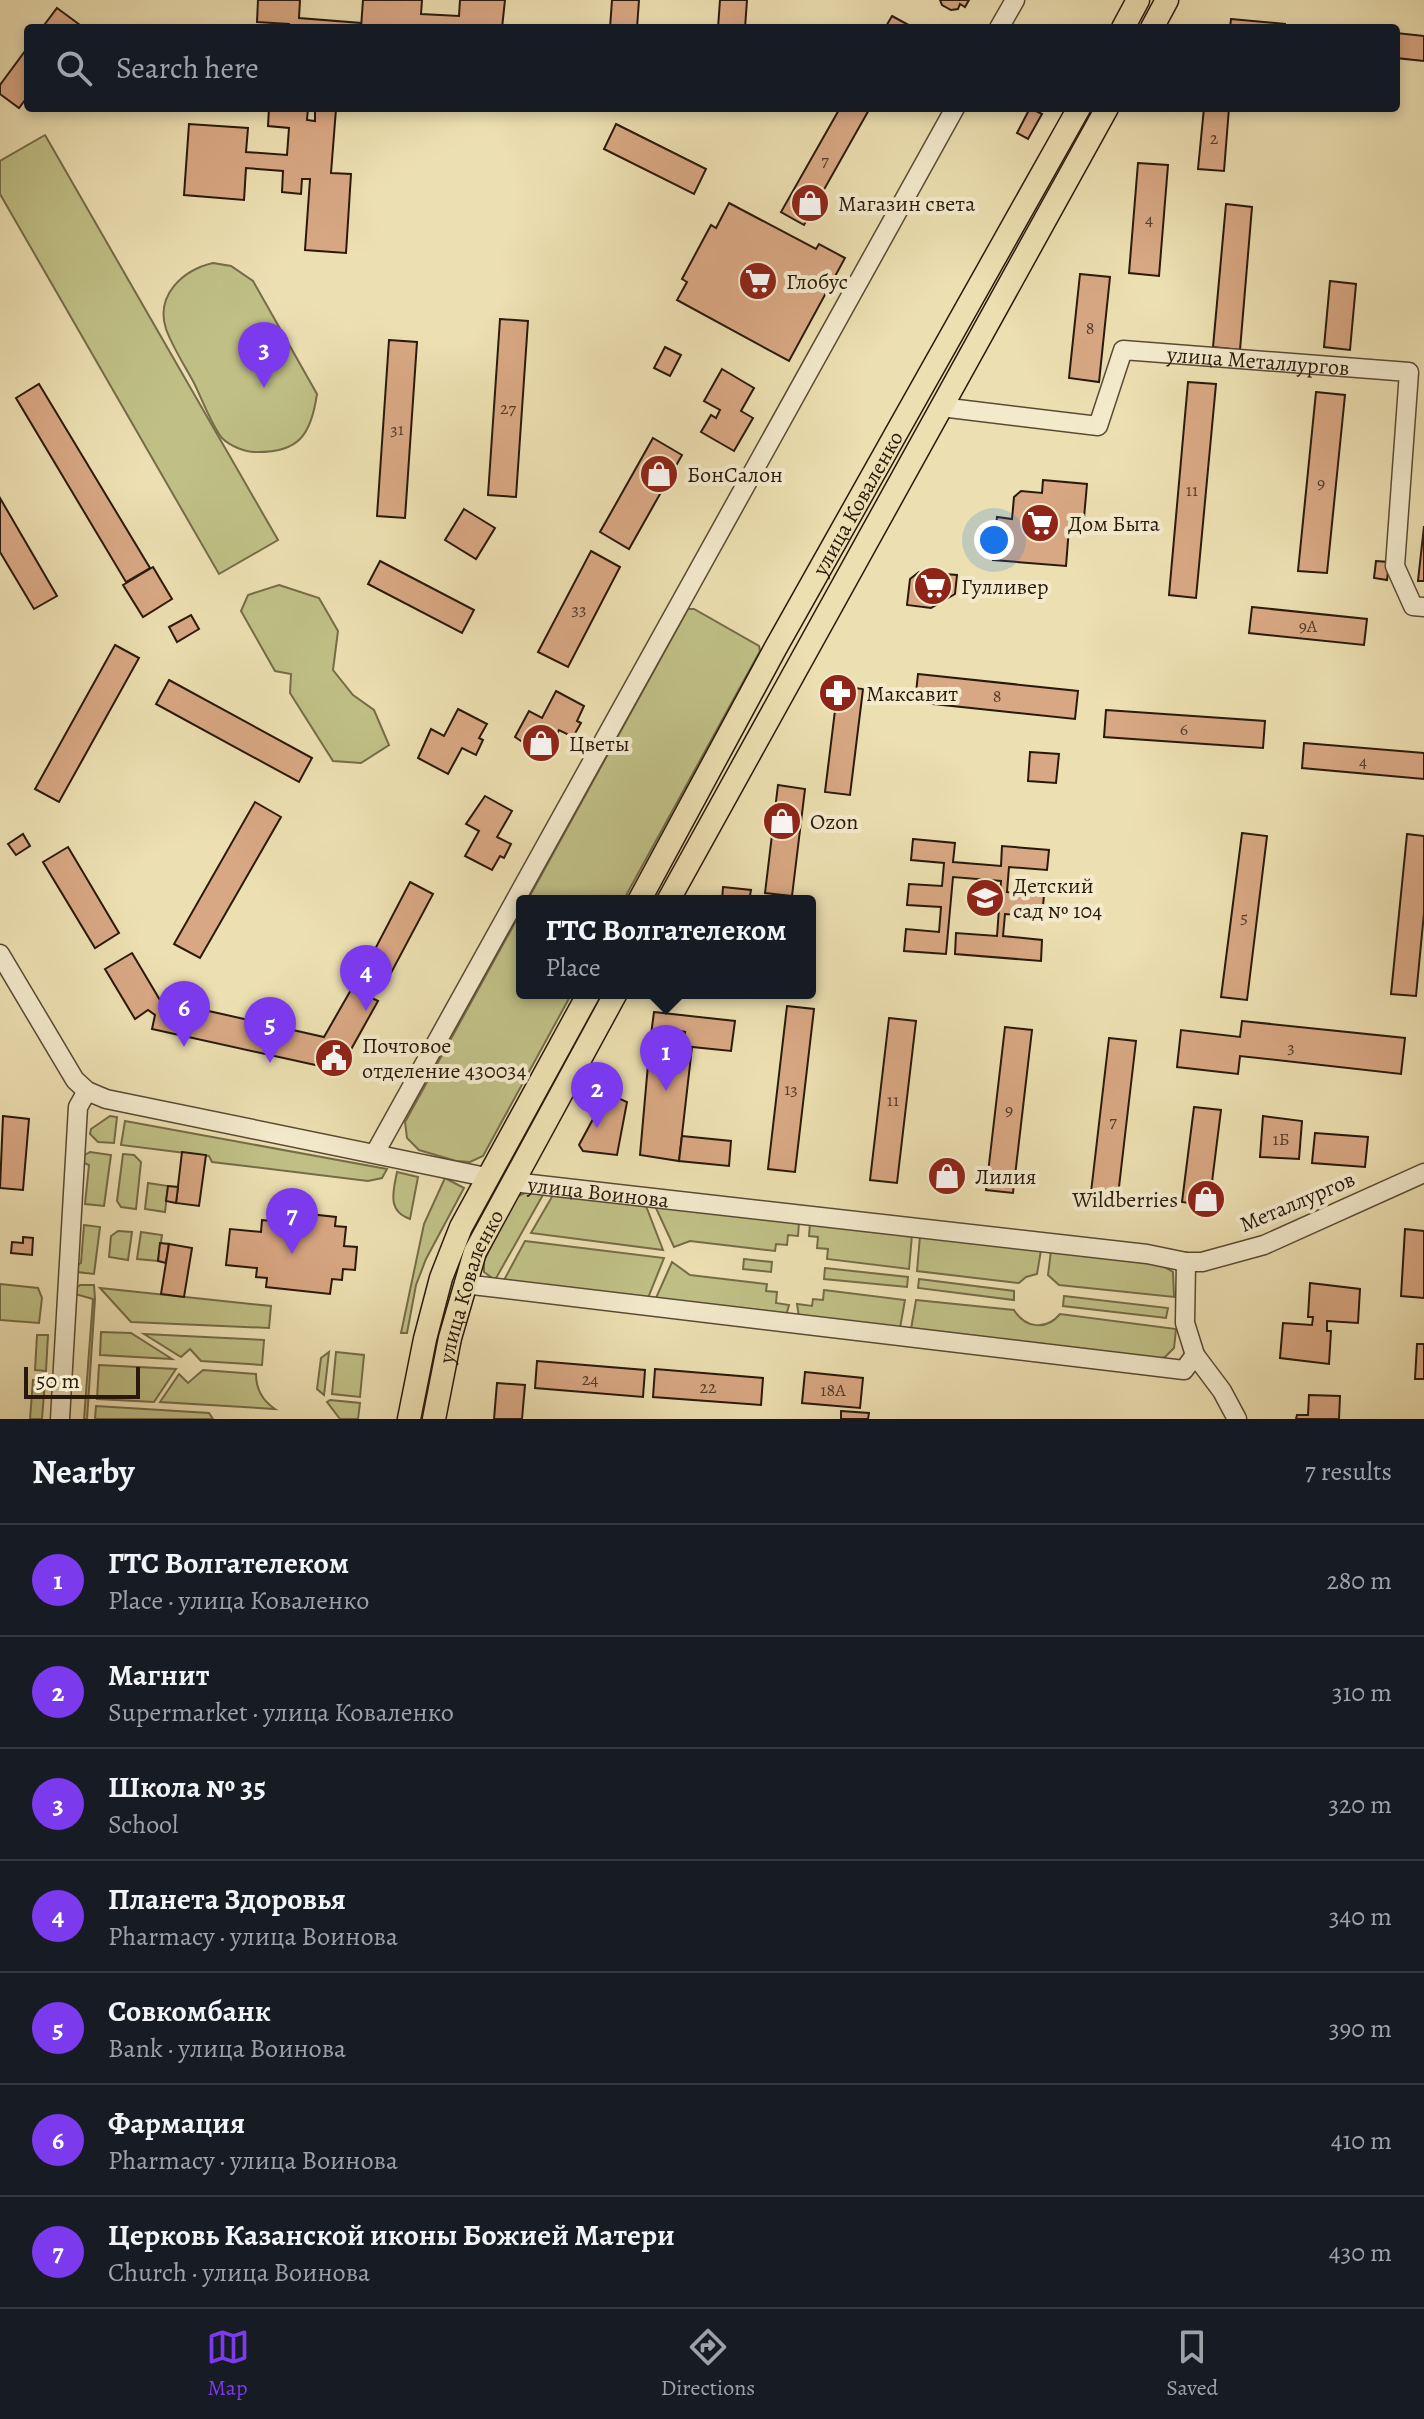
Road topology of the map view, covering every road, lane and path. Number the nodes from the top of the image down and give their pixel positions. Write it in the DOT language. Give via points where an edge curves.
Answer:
graph roads {
  1 [pos="1015,0"];
  2 [pos="1138,0"];
  3 [pos="1167,0"];
  4 [pos="1001,24"];
  5 [pos="1125,24"];
  6 [pos="1154,24"];
  7 [pos="953,112"];
  8 [pos="1077,112"];
  9 [pos="1105,112"];
  10 [pos="919,394"];
  11 [pos="941,407"];
  12 [pos="1424,607"];
  13 [pos="775,649"];
  14 [pos="805,659"];
  15 [pos="518,895"];
  16 [pos="642,895"];
  17 [pos="671,895"];
  18 [pos="516,899"];
  19 [pos="0,954"];
  20 [pos="586,999"];
  21 [pos="613,999"];
  22 [pos="87,1091"];
  23 [pos="375,1153"];
  24 [pos="1424,1173"];
  25 [pos="486,1177"];
  26 [pos="513,1182"];
  27 [pos="1186,1262"];
  28 [pos="441,1278"];
  29 [pos="464,1284"];
  30 [pos="1189,1362"];
  31 [pos="60,1419"];
  32 [pos="409,1419"];
  33 [pos="434,1419"];
  34 [pos="1237,1419"];
  1 -- 4 [label="street"];
  2 -- 5 [label="main road"];
  3 -- 6 [label="main road"];
  7 -- 15 [label="street"];
  8 -- 10 [label="main road, улица Коваленко"];
  9 -- 11 [label="main road, улица Коваленко"];
  10 -- 11 [label="main road, улица Металлургов"];
  10 -- 13 [label="main road, улица Коваленко"];
  11 -- 12 [label="street, улица Металлургов" via="1098,426 1123,350 1409,372 1395,566 1413,606"];
  11 -- 14 [label="main road, улица Коваленко"];
  13 -- 14 [label="main road"];
  13 -- 16 [label="main road, улица Коваленко"];
  14 -- 17 [label="main road, улица Коваленко"];
  18 -- 23 [label="street"];
  19 -- 22 [label="street" via="61,1060"];
  20 -- 25 [label="main road, улица Коваленко"];
  21 -- 26 [label="main road, улица Коваленко"];
  22 -- 23 [label="street, улица Воинова"];
  22 -- 31 [label="street" via="78,1107"];
  23 -- 25 [label="street, улица Воинова"];
  24 -- 27 [label="street, Металлургов" via="1264,1245"];
  25 -- 26 [label="main road, улица Воинова"];
  25 -- 28 [label="main road, улица Коваленко"];
  26 -- 27 [label="street, улица Воинова"];
  26 -- 29 [label="main road, улица Коваленко"];
  27 -- 30 [label="street"];
  28 -- 29 [label="main road"];
  28 -- 32 [label="main road, улица Коваленко"];
  29 -- 30 [label="street"];
  29 -- 33 [label="main road, улица Коваленко"];
  30 -- 34 [label="street" via="1222,1391"];
}
